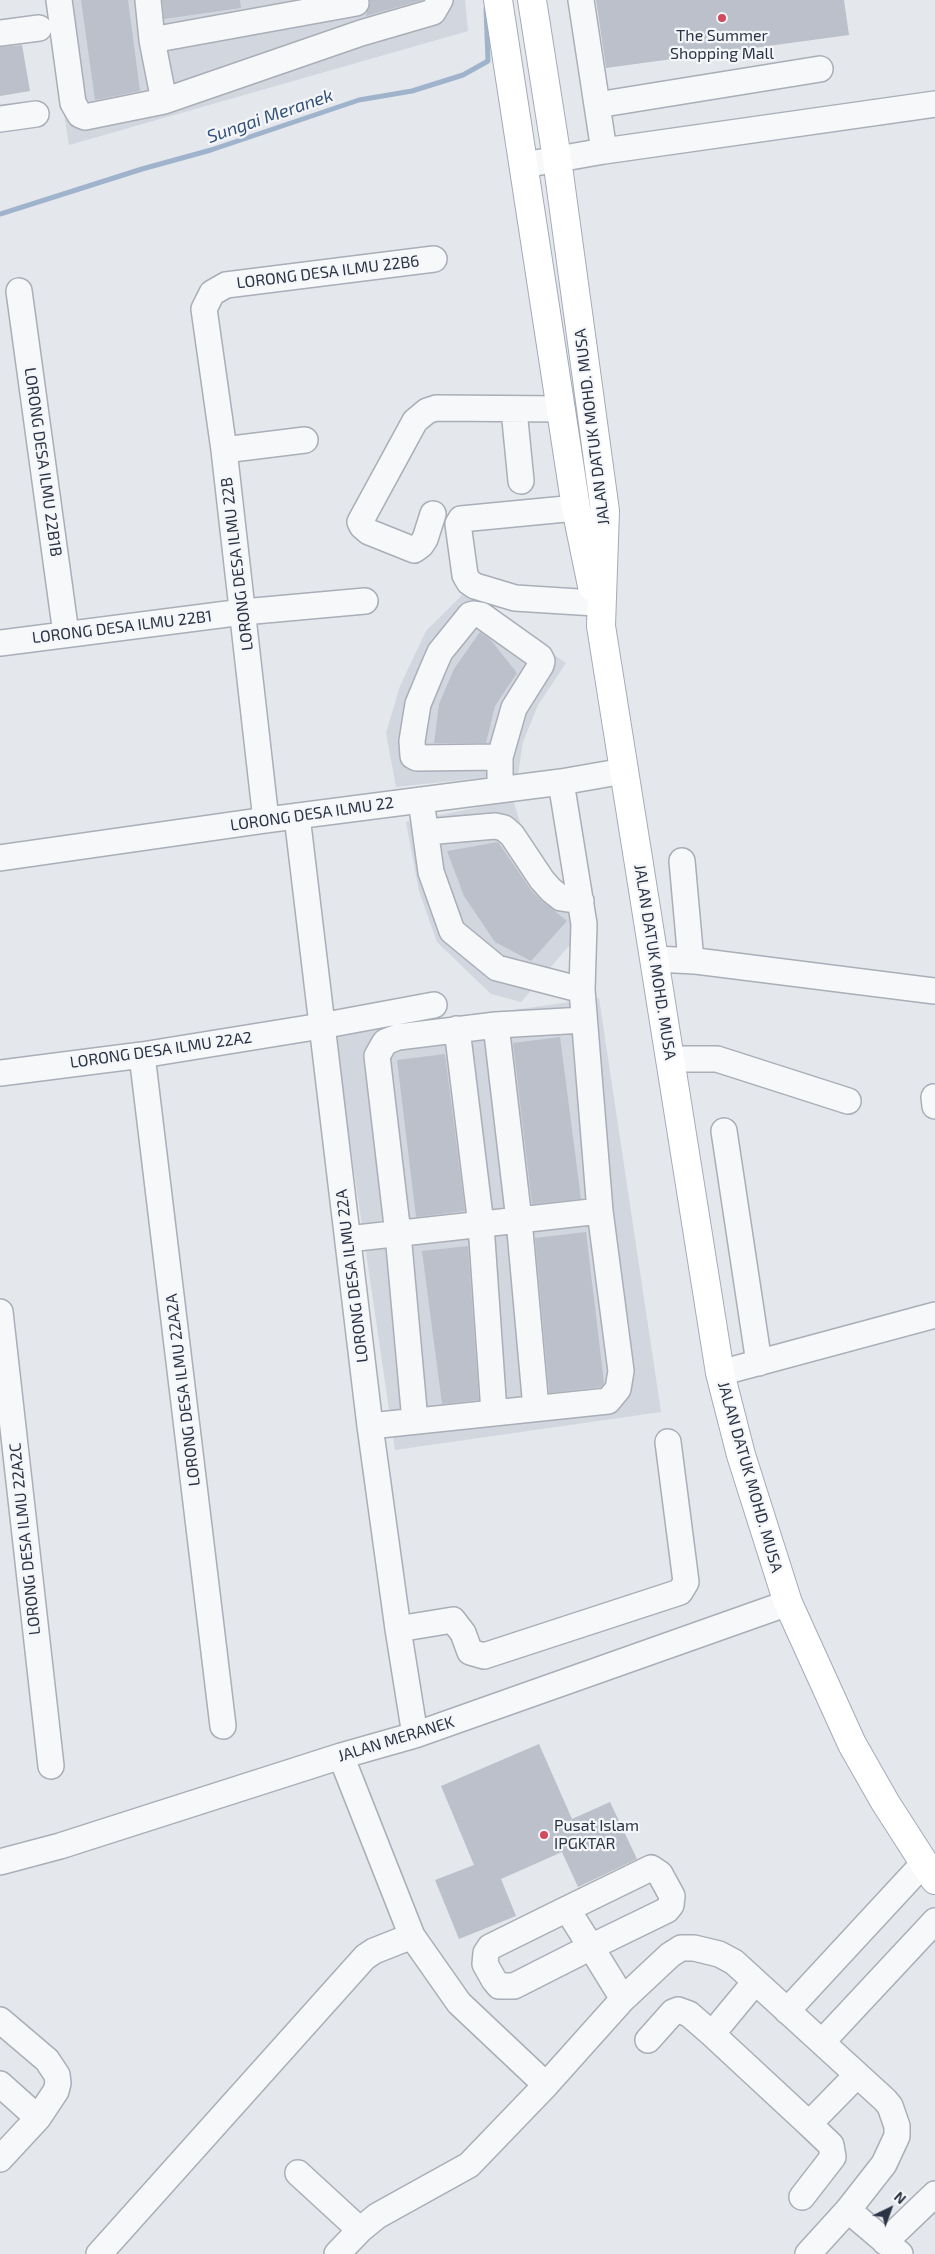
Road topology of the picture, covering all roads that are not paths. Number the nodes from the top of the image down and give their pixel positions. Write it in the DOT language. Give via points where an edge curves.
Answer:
graph roads {
  1 [pos="59,0"];
  2 [pos="148,0"];
  3 [pos="440,0"];
  4 [pos="498,0"];
  5 [pos="532,0"];
  6 [pos="581,0"];
  7 [pos="355,1"];
  8 [pos="39,28"];
  9 [pos="0,33"];
  10 [pos="362,33"];
  11 [pos="152,40"];
  12 [pos="820,70"];
  13 [pos="164,101"];
  14 [pos="935,104"];
  15 [pos="597,105"];
  16 [pos="36,114"];
  17 [pos="0,119"];
  18 [pos="604,151"];
  19 [pos="558,159"];
  20 [pos="524,165"];
  21 [pos="434,259"];
  22 [pos="19,291"];
  23 [pos="204,309"];
  24 [pos="562,409"];
  25 [pos="514,410"];
  26 [pos="305,440"];
  27 [pos="224,450"];
  28 [pos="521,481"];
  29 [pos="576,508"];
  30 [pos="433,514"];
  31 [pos="365,601"];
  32 [pos="243,612"];
  33 [pos="598,615"];
  34 [pos="66,634"];
  35 [pos="0,643"];
  36 [pos="500,757"];
  37 [pos="624,770"];
  38 [pos="561,782"];
  39 [pos="500,790"];
  40 [pos="421,800"];
  41 [pos="297,816"];
  42 [pos="266,820"];
  43 [pos="426,832"];
  44 [pos="0,858"];
  45 [pos="682,861"];
  46 [pos="580,901"];
  47 [pos="654,959"];
  48 [pos="691,961"];
  49 [pos="582,990"];
  50 [pos="935,991"];
  51 [pos="434,1005"];
  52 [pos="584,1020"];
  53 [pos="496,1025"];
  54 [pos="321,1026"];
  55 [pos="458,1029"];
  56 [pos="142,1055"];
  57 [pos="670,1059"];
  58 [pos="0,1073"];
  59 [pos="848,1101"];
  60 [pos="724,1131"];
  61 [pos="600,1211"];
  62 [pos="519,1220"];
  63 [pos="481,1225"];
  64 [pos="398,1234"];
  65 [pos="348,1239"];
  66 [pos="0,1312"];
  67 [pos="935,1315"];
  68 [pos="759,1363"];
  69 [pos="720,1373"];
  70 [pos="536,1408"];
  71 [pos="494,1412"];
  72 [pos="415,1421"];
  73 [pos="370,1426"];
  74 [pos="668,1442"];
  75 [pos="788,1603"];
  76 [pos="398,1629"];
  77 [pos="223,1726"];
  78 [pos="415,1735"];
  79 [pos="341,1756"];
  80 [pos="51,1766"];
  81 [pos="0,1862"];
  82 [pos="929,1872"];
  83 [pos="567,1909"];
  84 [pos="935,1921"];
  85 [pos="412,1936"];
  86 [pos="591,1947"];
  87 [pos="755,1982"];
  88 [pos="623,1999"];
  89 [pos="787,2011"];
  90 [pos="0,2020"];
  91 [pos="712,2034"];
  92 [pos="648,2040"];
  93 [pos="822,2042"];
  94 [pos="857,2075"];
  95 [pos="0,2084"];
  96 [pos="546,2085"];
  97 [pos="38,2118"];
  98 [pos="809,2124"];
  99 [pos="3,2151"];
  100 [pos="298,2173"];
  101 [pos="935,2194"];
  102 [pos="802,2197"];
  103 [pos="848,2210"];
  104 [pos="360,2230"];
  105 [pos="892,2248"];
  106 [pos="98,2254"];
  107 [pos="337,2254"];
  108 [pos="808,2254"];
  1 -- 13 [label="street" via="73,103 80,115 89,117"];
  2 -- 11 [label="street"];
  3 -- 10 [label="street" via="433,12"];
  4 -- 20 [label="main road, JALAN DATUK MOHD. MUSA"];
  5 -- 19 [label="main road, JALAN DATUK MOHD. MUSA"];
  6 -- 15 [label="street"];
  7 -- 10 [label="street"];
  7 -- 11 [label="street"];
  8 -- 9 [label="street"];
  10 -- 13 [label="street"];
  11 -- 13 [label="street"];
  12 -- 15 [label="street"];
  14 -- 18 [label="street"];
  15 -- 18 [label="street"];
  16 -- 17 [label="street"];
  18 -- 19 [label="street"];
  19 -- 20 [label="street"];
  19 -- 33 [label="main road, JALAN DATUK MOHD. MUSA" via="605,511"];
  20 -- 24 [label="main road, JALAN DATUK MOHD. MUSA"];
  21 -- 23 [label="street, LORONG DESA ILMU 22B6" via="226,285 212,293"];
  22 -- 34 [label="street, LORONG DESA ILMU 22B1B"];
  23 -- 27 [label="street, LORONG DESA ILMU 22B"];
  24 -- 25 [label="street"];
  24 -- 29 [label="main road, JALAN DATUK MOHD. MUSA"];
  25 -- 28 [label="street"];
  25 -- 30 [label="street" via="436,408 427,411 415,421 360,522 369,532 414,550 425,538"];
  26 -- 27 [label="street"];
  27 -- 32 [label="street, LORONG DESA ILMU 22B"];
  29 -- 33 [label="main road, JALAN DATUK MOHD. MUSA"];
  29 -- 33 [label="street" via="461,519 458,524 465,575 475,586 515,598"];
  31 -- 32 [label="street, LORONG DESA ILMU 22B1"];
  32 -- 34 [label="street, LORONG DESA ILMU 22B1"];
  32 -- 42 [label="street, LORONG DESA ILMU 22B"];
  33 -- 37 [label="main road, JALAN DATUK MOHD. MUSA"];
  34 -- 35 [label="street, LORONG DESA ILMU 22B1"];
  36 -- 36 [label="street" via="514,708 542,661 481,615 474,614 440,652 432,668 418,704 413,756"];
  36 -- 39 [label="street"];
  37 -- 38 [label="street, LORONG DESA ILMU 22"];
  37 -- 47 [label="main road, JALAN DATUK MOHD. MUSA"];
  38 -- 39 [label="street, LORONG DESA ILMU 22"];
  38 -- 46 [label="street"];
  39 -- 40 [label="street, LORONG DESA ILMU 22"];
  40 -- 41 [label="street, LORONG DESA ILMU 22"];
  40 -- 43 [label="street"];
  41 -- 42 [label="street, LORONG DESA ILMU 22"];
  41 -- 54 [label="street, LORONG DESA ILMU 22A"];
  42 -- 44 [label="street, LORONG DESA ILMU 22"];
  43 -- 46 [label="street" via="500,826 512,835 550,890 561,898"];
  43 -- 49 [label="street" via="431,872 452,931 497,968"];
  45 -- 48 [label="street"];
  46 -- 49 [label="street" via="584,924"];
  47 -- 48 [label="street"];
  47 -- 57 [label="main road, JALAN DATUK MOHD. MUSA"];
  48 -- 50 [label="street"];
  49 -- 52 [label="street"];
  51 -- 54 [label="street, LORONG DESA ILMU 22A2"];
  52 -- 53 [label="street"];
  52 -- 61 [label="street"];
  53 -- 55 [label="street"];
  53 -- 62 [label="street"];
  54 -- 56 [label="street, LORONG DESA ILMU 22A2"];
  54 -- 65 [label="street, LORONG DESA ILMU 22A"];
  55 -- 63 [label="street"];
  55 -- 64 [label="street" via="398,1037 385,1042 377,1056"];
  56 -- 58 [label="street, LORONG DESA ILMU 22A2"];
  56 -- 77 [label="street, LORONG DESA ILMU 22A2A"];
  57 -- 59 [label="street" via="717,1059"];
  57 -- 69 [label="main road, JALAN DATUK MOHD. MUSA"];
  60 -- 68 [label="street"];
  61 -- 62 [label="street"];
  61 -- 70 [label="street" via="621,1371 618,1389 608,1401"];
  62 -- 63 [label="street"];
  62 -- 70 [label="street"];
  63 -- 64 [label="street"];
  63 -- 71 [label="street"];
  64 -- 65 [label="street"];
  64 -- 72 [label="street"];
  65 -- 73 [label="street, LORONG DESA ILMU 22A"];
  66 -- 80 [label="street, LORONG DESA ILMU 22A2C"];
  67 -- 68 [label="street"];
  68 -- 69 [label="street"];
  69 -- 75 [label="main road, JALAN DATUK MOHD. MUSA" via="741,1455"];
  70 -- 71 [label="street"];
  71 -- 72 [label="street"];
  72 -- 73 [label="street"];
  73 -- 76 [label="street, LORONG DESA ILMU 22A"];
  74 -- 76 [label="street" via="686,1582 680,1592 484,1656 470,1652 463,1633 453,1620"];
  75 -- 78 [label="street, JALAN MERANEK"];
  75 -- 82 [label="main road, JALAN DATUK MOHD. MUSA" via="852,1744"];
  76 -- 78 [label="street, LORONG DESA ILMU 22A"];
  78 -- 79 [label="street, JALAN MERANEK"];
  79 -- 81 [label="street, JALAN MERANEK" via="60,1846"];
  79 -- 85 [label="street"];
  82 -- 89 [label="street"];
  83 -- 86 [label="street"];
  83 -- 86 [label="street" via="646,1869 651,1868 660,1874 672,1896 667,1910"];
  83 -- 86 [label="street" via="490,1947 485,1964 494,1980 500,1986 514,1986"];
  84 -- 93 [label="street"];
  85 -- 96 [label="street" via="458,2002"];
  85 -- 106 [label="street" via="365,1957"];
  86 -- 88 [label="street"];
  87 -- 88 [label="street" via="734,1962 719,1954 681,1948 660,1963"];
  87 -- 89 [label="street"];
  87 -- 91 [label="street"];
  88 -- 96 [label="street"];
  89 -- 93 [label="street"];
  90 -- 97 [label="street" via="47,2060 57,2076 56,2091"];
  91 -- 92 [label="street" via="689,2014 678,2010 672,2012"];
  91 -- 98 [label="street"];
  93 -- 94 [label="street"];
  94 -- 98 [label="street"];
  94 -- 103 [label="street" via="890,2106 897,2136 888,2157"];
  95 -- 97 [label="street"];
  96 -- 104 [label="street" via="469,2165 377,2216"];
  97 -- 99 [label="street"];
  98 -- 102 [label="street" via="831,2145 833,2158"];
  100 -- 104 [label="street"];
  101 -- 105 [label="street"];
  103 -- 105 [label="street"];
  103 -- 108 [label="street"];
  104 -- 107 [label="street"];
}
